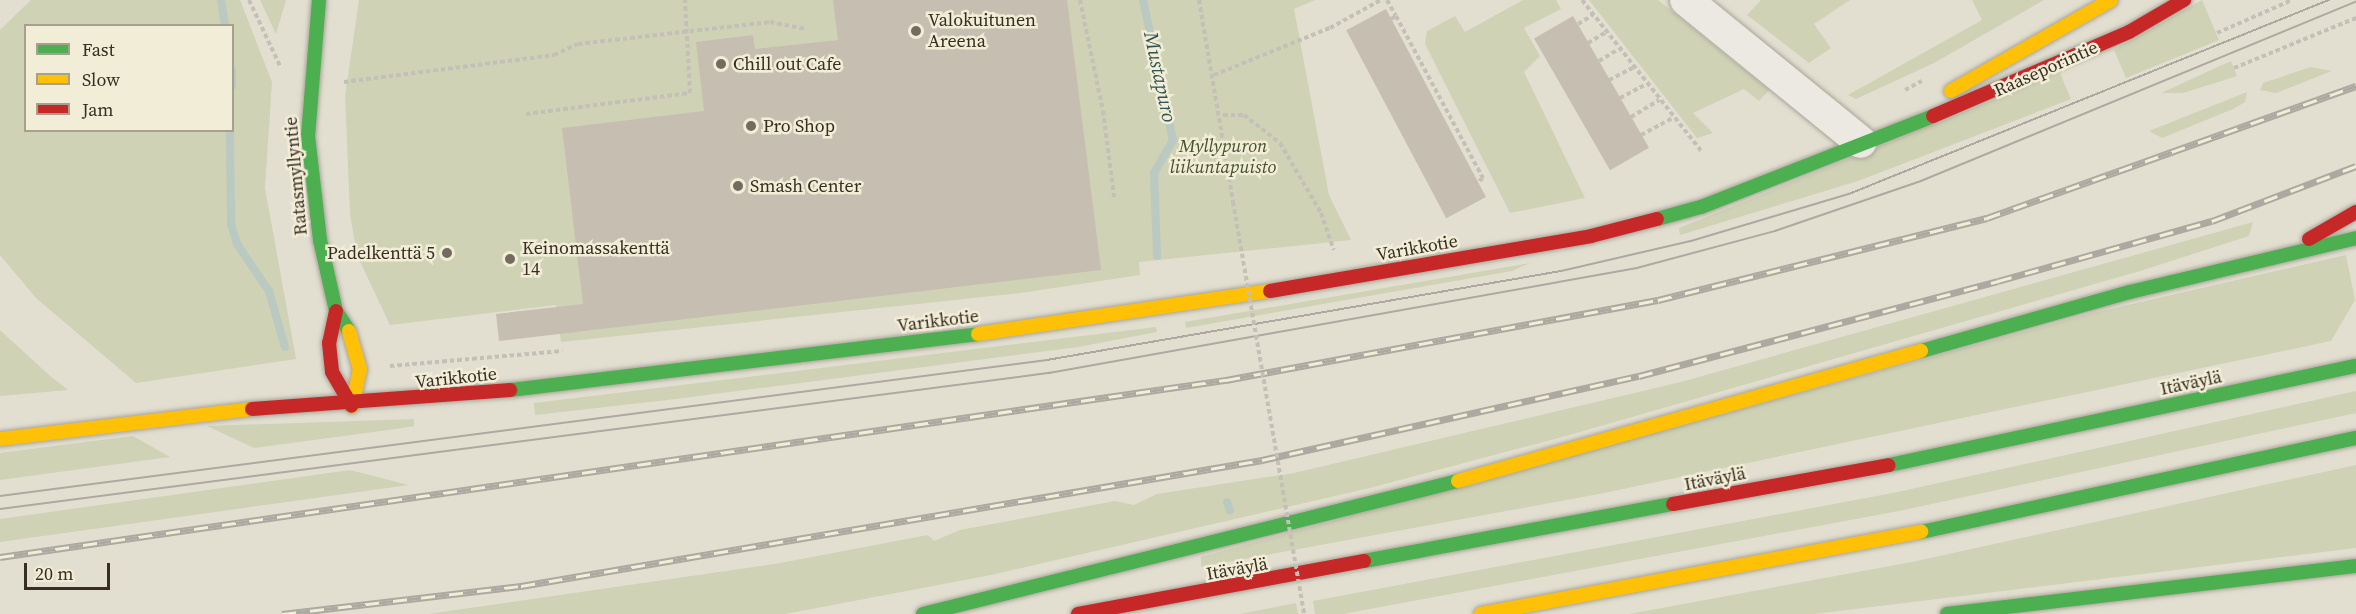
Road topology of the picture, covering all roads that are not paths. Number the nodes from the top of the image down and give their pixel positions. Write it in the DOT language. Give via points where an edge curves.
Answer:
graph roads {
  1 [pos="319,0"];
  2 [pos="1686,0"];
  3 [pos="2111,0"];
  4 [pos="2184,0"];
  5 [pos="1902,125"];
  6 [pos="1861,142"];
  7 [pos="2356,212"];
  8 [pos="2356,238"];
  9 [pos="2294,252"];
  10 [pos="336,311"];
  11 [pos="2356,366"];
  12 [pos="352,406"];
  13 [pos="2356,438"];
  14 [pos="0,439"];
  15 [pos="2356,566"];
  16 [pos="923,614"];
  17 [pos="1078,614"];
  18 [pos="1481,614"];
  19 [pos="1947,614"];
  1 -- 10 [label="main road, Ratasmyllyntie" via="308,136 320,240"];
  2 -- 6 [label="street"];
  3 -- 5 [label="main road, Raaseporintie"];
  4 -- 5 [label="main road, Raaseporintie" via="2054,67 1959,108"];
  5 -- 6 [label="main road, Raaseporintie"];
  6 -- 12 [label="main road, Varikkotie" via="1644,224 1448,261 1105,318"];
  7 -- 9 [label="main road"];
  8 -- 9 [label="main road"];
  9 -- 16 [label="main road" via="2119,295 1477,476"];
  10 -- 12 [label="main road, Ratasmyllyntie" via="330,343 332,372"];
  10 -- 12 [label="main road, Ratasmyllyntie" via="356,341 360,369"];
  11 -- 17 [label="main road, Itäväylä" via="1893,464"];
  12 -- 14 [label="main road, Varikkotie" via="186,413"];
  13 -- 18 [label="main road" via="1903,536"];
  15 -- 19 [label="main road"];
}
